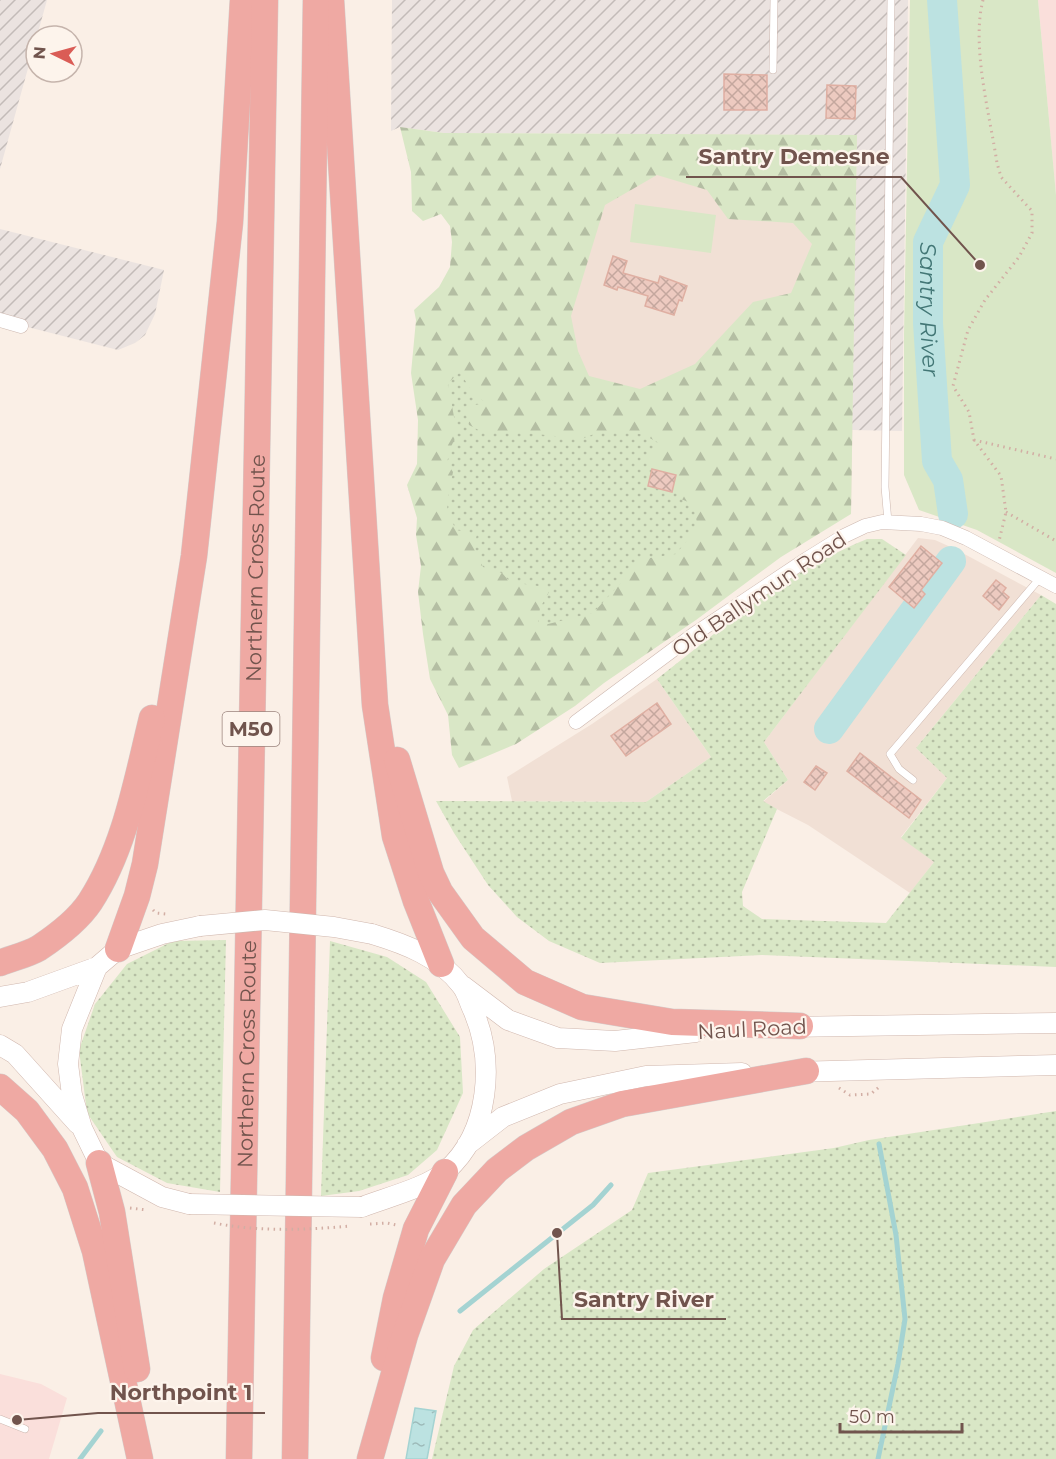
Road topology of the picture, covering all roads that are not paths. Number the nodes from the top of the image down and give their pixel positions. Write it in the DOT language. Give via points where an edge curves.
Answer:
graph roads {
  1 [pos="243,0"];
  2 [pos="265,0"];
  3 [pos="316,0"];
  4 [pos="332,0"];
  5 [pos="774,0"];
  6 [pos="891,0"];
  7 [pos="773,70"];
  8 [pos="0,320"];
  9 [pos="21,326"];
  10 [pos="888,522"];
  11 [pos="194,556"];
  12 [pos="1040,578"];
  13 [pos="1056,586"];
  14 [pos="368,591"];
  15 [pos="576,722"];
  16 [pos="913,780"];
  17 [pos="118,948"];
  18 [pos="0,963"];
  19 [pos="441,964"];
  20 [pos="97,967"];
  21 [pos="463,986"];
  22 [pos="0,997"];
  23 [pos="1056,1023"];
  24 [pos="800,1026"];
  25 [pos="0,1045"];
  26 [pos="1056,1065"];
  27 [pos="806,1071"];
  28 [pos="0,1087"];
  29 [pos="82,1128"];
  30 [pos="467,1145"];
  31 [pos="99,1163"];
  32 [pos="445,1172"];
  33 [pos="0,1419"];
  34 [pos="25,1429"];
  35 [pos="140,1459"];
  36 [pos="150,1459"];
  37 [pos="239,1459"];
  38 [pos="295,1459"];
  39 [pos="364,1459"];
  40 [pos="370,1459"];
  1 -- 11 [label="highway" via="230,222"];
  2 -- 37 [label="highway, Northern Cross Route / M50"];
  3 -- 38 [label="highway, M50"];
  4 -- 14 [label="highway"];
  5 -- 7 [label="lane"];
  6 -- 10 [label="lane" via="885,487"];
  8 -- 9 [label="street"];
  10 -- 12 [label="street, Old Ballymun Road" via="942,528"];
  10 -- 15 [label="street, Old Ballymun Road" via="865,525 807,559 693,635"];
  11 -- 17 [label="highway" via="145,864"];
  11 -- 18 [label="highway" via="125,824 108,867 89,903 68,926 38,948"];
  12 -- 13 [label="street, Old Ballymun Road"];
  12 -- 16 [label="lane" via="890,754"];
  14 -- 19 [label="highway" via="375,705 395,836"];
  14 -- 24 [label="highway" via="395,752 428,863 440,892 473,938 525,982 582,1007 672,1022"];
  17 -- 19 [label="main road, bridge" via="200,926 265,920 372,934 401,943"];
  17 -- 20 [label="main road"];
  19 -- 21 [label="main road"];
  20 -- 22 [label="main road" via="28,992"];
  20 -- 29 [label="main road" via="72,1029 68,1064"];
  21 -- 24 [label="main road, Naul Road" via="508,1020 558,1038 615,1041 699,1031"];
  21 -- 30 [label="main road" via="481,1029 486,1062 479,1121"];
  23 -- 24 [label="main road, Naul Road"];
  25 -- 29 [label="main road" via="15,1054"];
  26 -- 27 [label="main road, Naul Road"];
  27 -- 30 [label="main road, Naul Road" via="646,1076 601,1084 560,1094 503,1117"];
  27 -- 40 [label="highway" via="622,1104 571,1122 497,1170 464,1204 432,1259 405,1335"];
  28 -- 35 [label="highway" via="27,1111 48,1139 75,1188 95,1251"];
  29 -- 31 [label="main road"];
  30 -- 32 [label="main road"];
  31 -- 32 [label="main road, bridge" via="162,1197 189,1204 362,1216"];
  31 -- 36 [label="highway" via="112,1212"];
  32 -- 39 [label="highway" via="416,1229 396,1298"];
  33 -- 34 [label="lane"];
}
